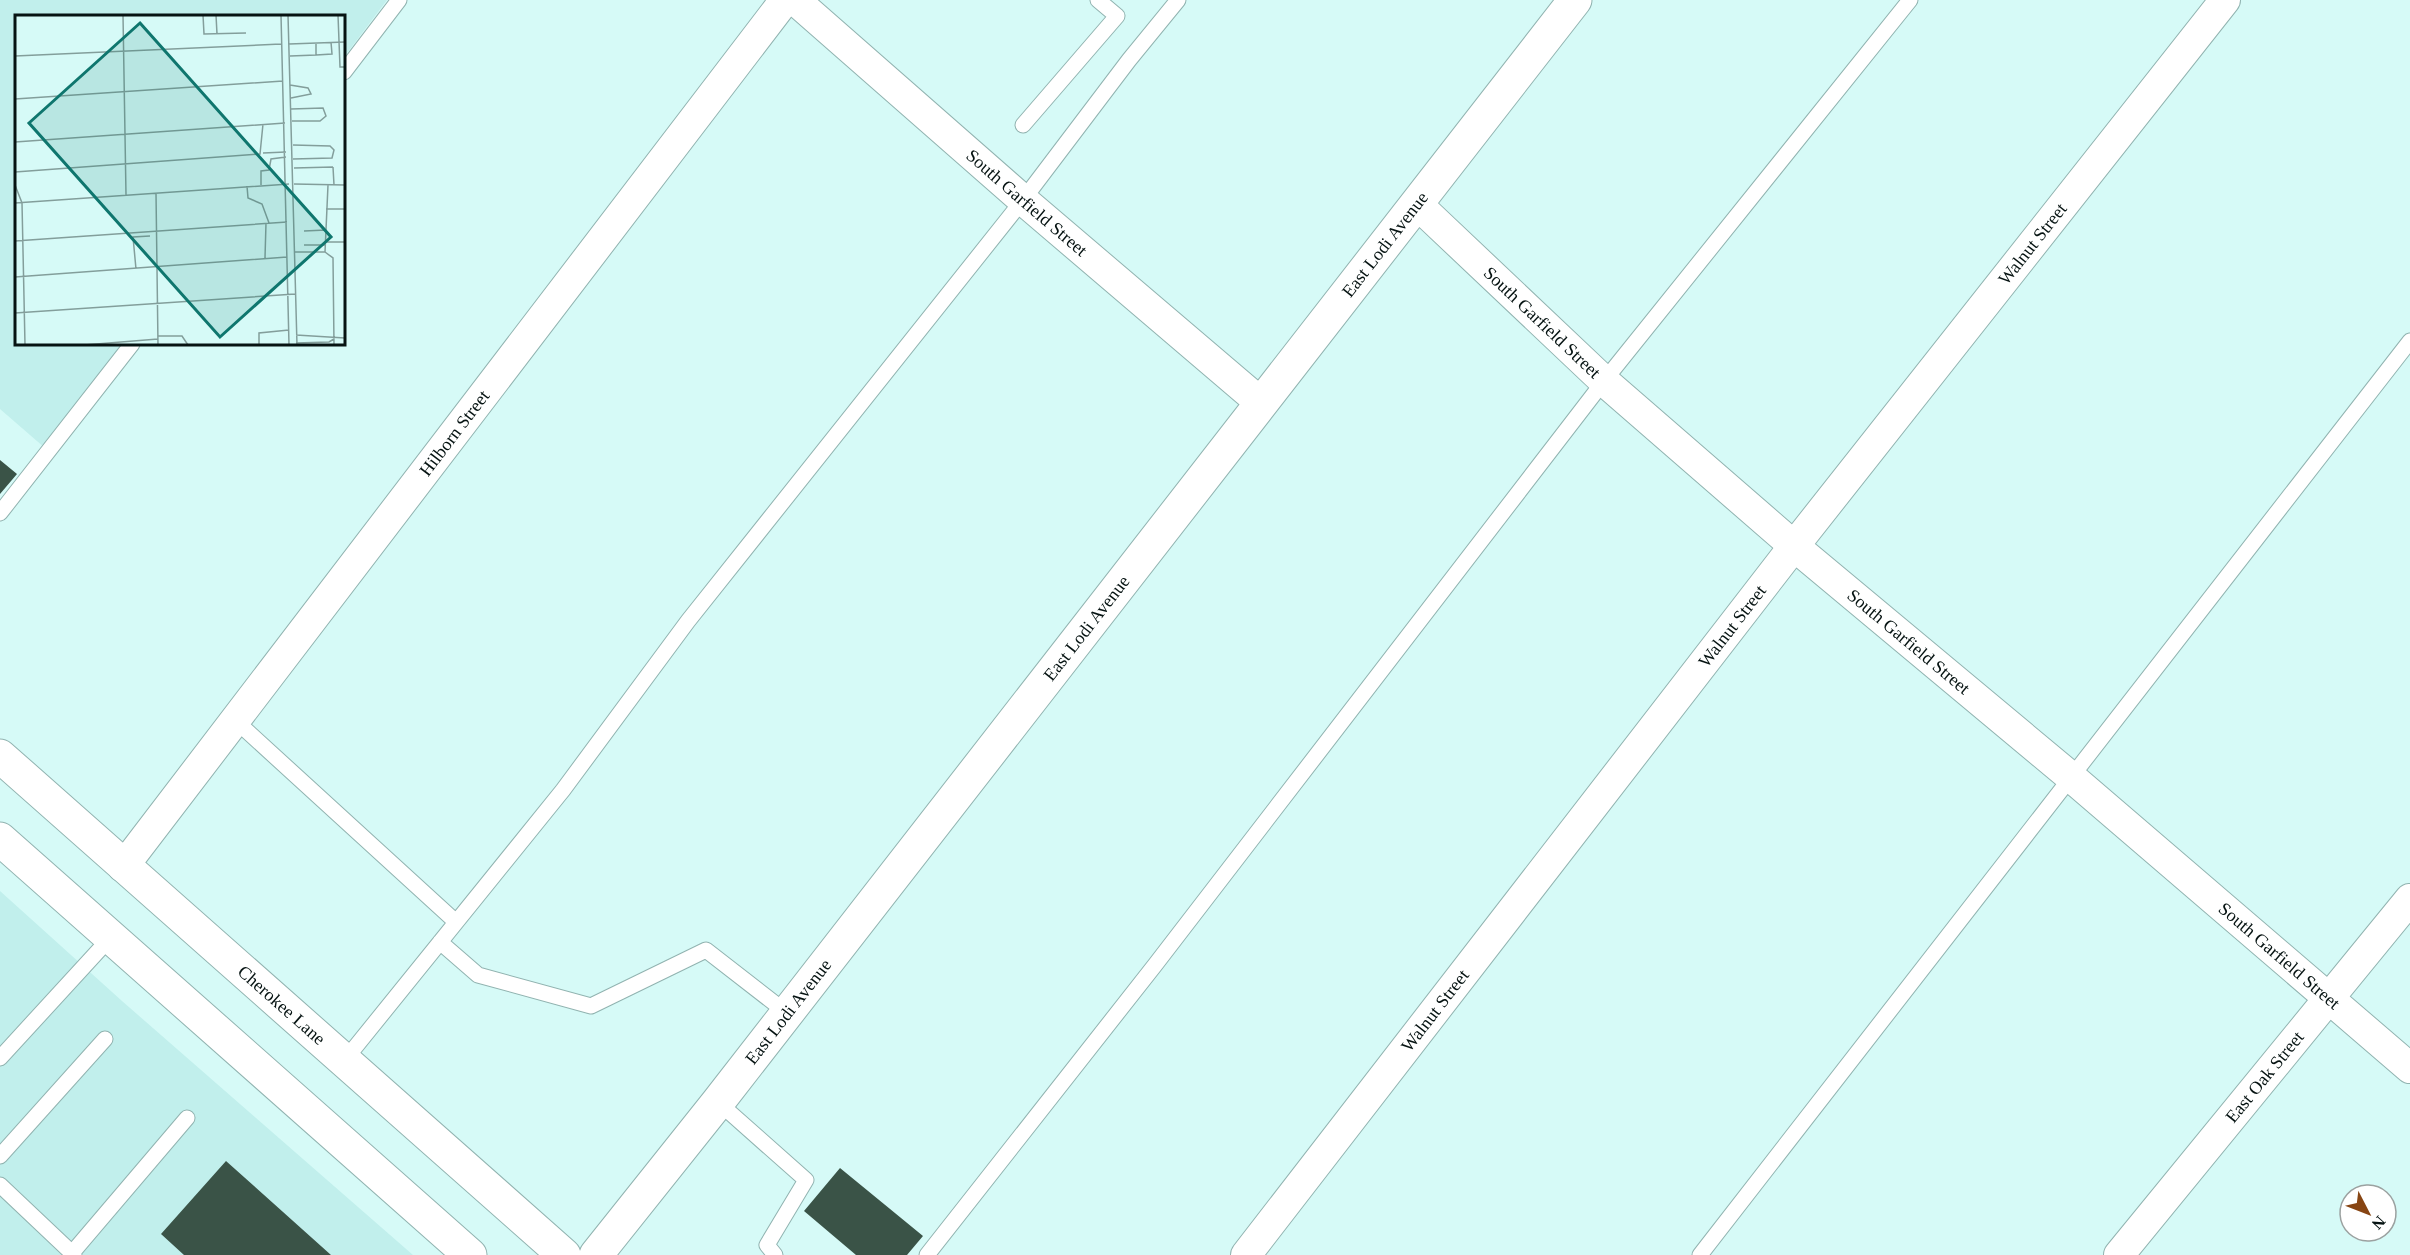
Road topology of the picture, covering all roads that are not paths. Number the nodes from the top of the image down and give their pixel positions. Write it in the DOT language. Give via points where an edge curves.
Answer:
graph roads {
  1 [pos="399,0"];
  2 [pos="785,0"];
  3 [pos="795,0"];
  4 [pos="1098,0"];
  5 [pos="1178,0"];
  6 [pos="1575,0"];
  7 [pos="1910,0"];
  8 [pos="2224,0"];
  9 [pos="345,71"];
  10 [pos="1023,125"];
  11 [pos="1023,200"];
  12 [pos="1418,205"];
  13 [pos="2410,341"];
  14 [pos="131,345"];
  15 [pos="1604,381"];
  16 [pos="1261,403"];
  17 [pos="0,513"];
  18 [pos="1794,546"];
  19 [pos="236,721"];
  20 [pos="0,756"];
  21 [pos="2071,777"];
  22 [pos="0,839"];
  23 [pos="123,867"];
  24 [pos="2410,899"];
  25 [pos="456,922"];
  26 [pos="111,937"];
  27 [pos="440,942"];
  28 [pos="2330,998"];
  29 [pos="787,1013"];
  30 [pos="105,1039"];
  31 [pos="0,1058"];
  32 [pos="344,1061"];
  33 [pos="2410,1068"];
  34 [pos="718,1102"];
  35 [pos="187,1118"];
  36 [pos="0,1156"];
  37 [pos="1,1187"];
  38 [pos="73,1254"];
  39 [pos="470,1255"];
  40 [pos="564,1255"];
  41 [pos="596,1255"];
  42 [pos="775,1255"];
  43 [pos="927,1255"];
  44 [pos="1246,1255"];
  45 [pos="1700,1255"];
  46 [pos="2119,1255"];
  1 -- 9 [label="lane"];
  2 -- 19 [label="street, Hilborn Street"];
  3 -- 11 [label="street, South Garfield Street"];
  4 -- 10 [label="lane" via="1117,16"];
  5 -- 11 [label="lane"];
  6 -- 12 [label="main road, East Lodi Avenue"];
  7 -- 15 [label="lane"];
  8 -- 18 [label="street, Walnut Street"];
  11 -- 16 [label="street, South Garfield Street"];
  11 -- 25 [label="lane" via="688,621 563,790"];
  12 -- 15 [label="street, South Garfield Street"];
  12 -- 16 [label="main road, East Lodi Avenue"];
  13 -- 21 [label="lane"];
  14 -- 17 [label="lane"];
  15 -- 18 [label="street, South Garfield Street"];
  15 -- 43 [label="lane" via="1170,947"];
  16 -- 29 [label="main road, East Lodi Avenue"];
  18 -- 21 [label="street, South Garfield Street"];
  18 -- 44 [label="street, Walnut Street"];
  19 -- 23 [label="street, Hilborn Street"];
  19 -- 25 [label="lane"];
  20 -- 23 [label="main road, Cherokee Lane"];
  21 -- 28 [label="street, South Garfield Street"];
  21 -- 45 [label="lane"];
  22 -- 26 [label="main road"];
  23 -- 32 [label="main road, Cherokee Lane"];
  24 -- 28 [label="street, East Oak Street"];
  25 -- 27 [label="lane"];
  26 -- 31 [label="lane"];
  26 -- 39 [label="main road"];
  27 -- 29 [label="lane" via="478,975 591,1006 706,950"];
  27 -- 32 [label="lane"];
  28 -- 33 [label="street, South Garfield Street"];
  28 -- 46 [label="street, East Oak Street"];
  29 -- 34 [label="main road, East Lodi Avenue"];
  30 -- 36 [label="lane"];
  32 -- 40 [label="main road, Cherokee Lane"];
  34 -- 41 [label="main road, East Lodi Avenue"];
  34 -- 42 [label="lane" via="806,1180 767,1245"];
  35 -- 38 [label="lane"];
  37 -- 38 [label="lane"];
}
